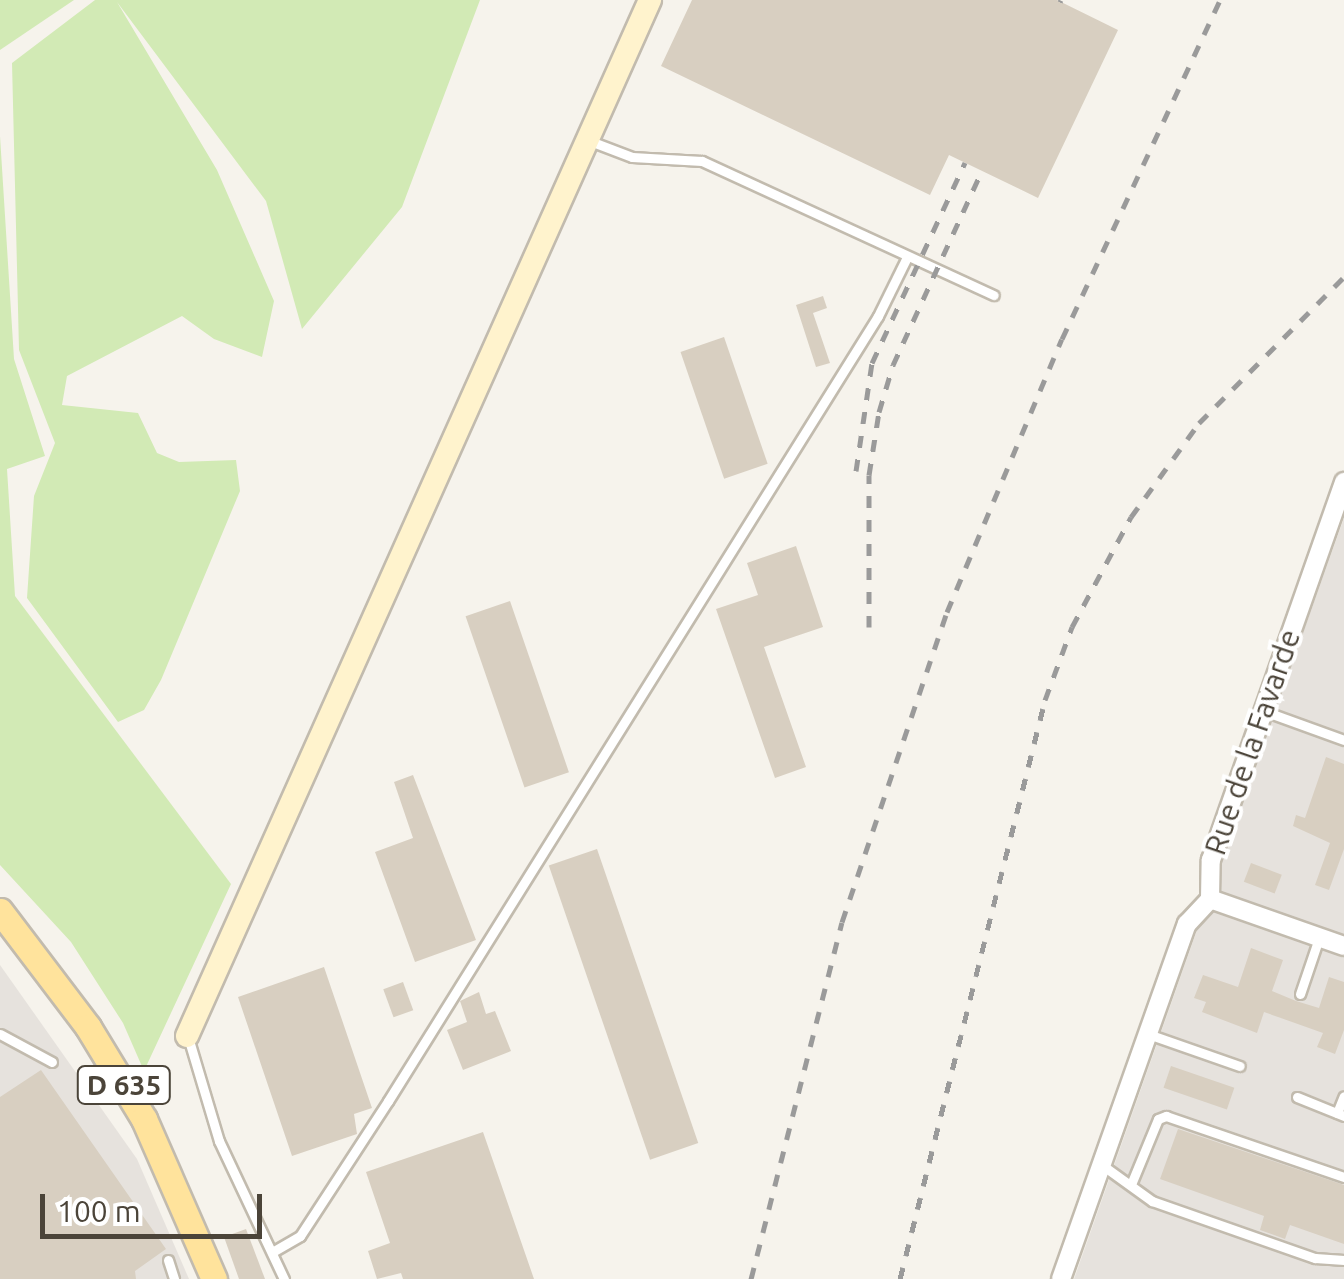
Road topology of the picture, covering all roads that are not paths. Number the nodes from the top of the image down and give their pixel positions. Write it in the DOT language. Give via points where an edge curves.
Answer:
graph roads {
  1 [pos="650,0"];
  2 [pos="587,140"];
  3 [pos="908,257"];
  4 [pos="994,296"];
  5 [pos="1344,482"];
  6 [pos="1262,710"];
  7 [pos="1344,740"];
  8 [pos="1210,899"];
  9 [pos="0,911"];
  10 [pos="1319,938"];
  11 [pos="1344,946"];
  12 [pos="1300,994"];
  13 [pos="0,1034"];
  14 [pos="1148,1034"];
  15 [pos="188,1036"];
  16 [pos="52,1062"];
  17 [pos="1240,1066"];
  18 [pos="1344,1096"];
  19 [pos="1296,1097"];
  20 [pos="1340,1115"];
  21 [pos="1102,1165"];
  22 [pos="1344,1177"];
  23 [pos="1132,1182"];
  24 [pos="274,1251"];
  25 [pos="168,1260"];
  26 [pos="1344,1260"];
  27 [pos="174,1279"];
  28 [pos="214,1279"];
  29 [pos="284,1279"];
  30 [pos="1062,1279"];
  1 -- 2 [label="street"];
  2 -- 3 [label="lane" via="632,156 702,161"];
  2 -- 15 [label="street"];
  3 -- 4 [label="lane"];
  3 -- 24 [label="lane" via="878,316 368,1131 300,1236"];
  5 -- 6 [label="street, Rue de la Favarde"];
  6 -- 7 [label="lane"];
  6 -- 8 [label="street, Rue de la Favarde" via="1211,860"];
  8 -- 10 [label="street"];
  8 -- 14 [label="street, Rue de la Favarde" via="1187,924"];
  9 -- 28 [label="main road, D 635" via="88,1027 144,1119"];
  10 -- 11 [label="street"];
  10 -- 12 [label="lane"];
  13 -- 16 [label="lane"];
  14 -- 17 [label="lane"];
  14 -- 21 [label="street, Rue de la Favarde"];
  15 -- 24 [label="lane" via="219,1141"];
  18 -- 20 [label="lane"];
  19 -- 20 [label="lane"];
  21 -- 23 [label="lane"];
  21 -- 30 [label="street, Rue de la Favarde"];
  22 -- 23 [label="lane" via="1166,1116 1158,1119"];
  23 -- 26 [label="lane" via="1152,1200 1315,1258"];
  24 -- 29 [label="lane"];
  25 -- 27 [label="lane"];
}
